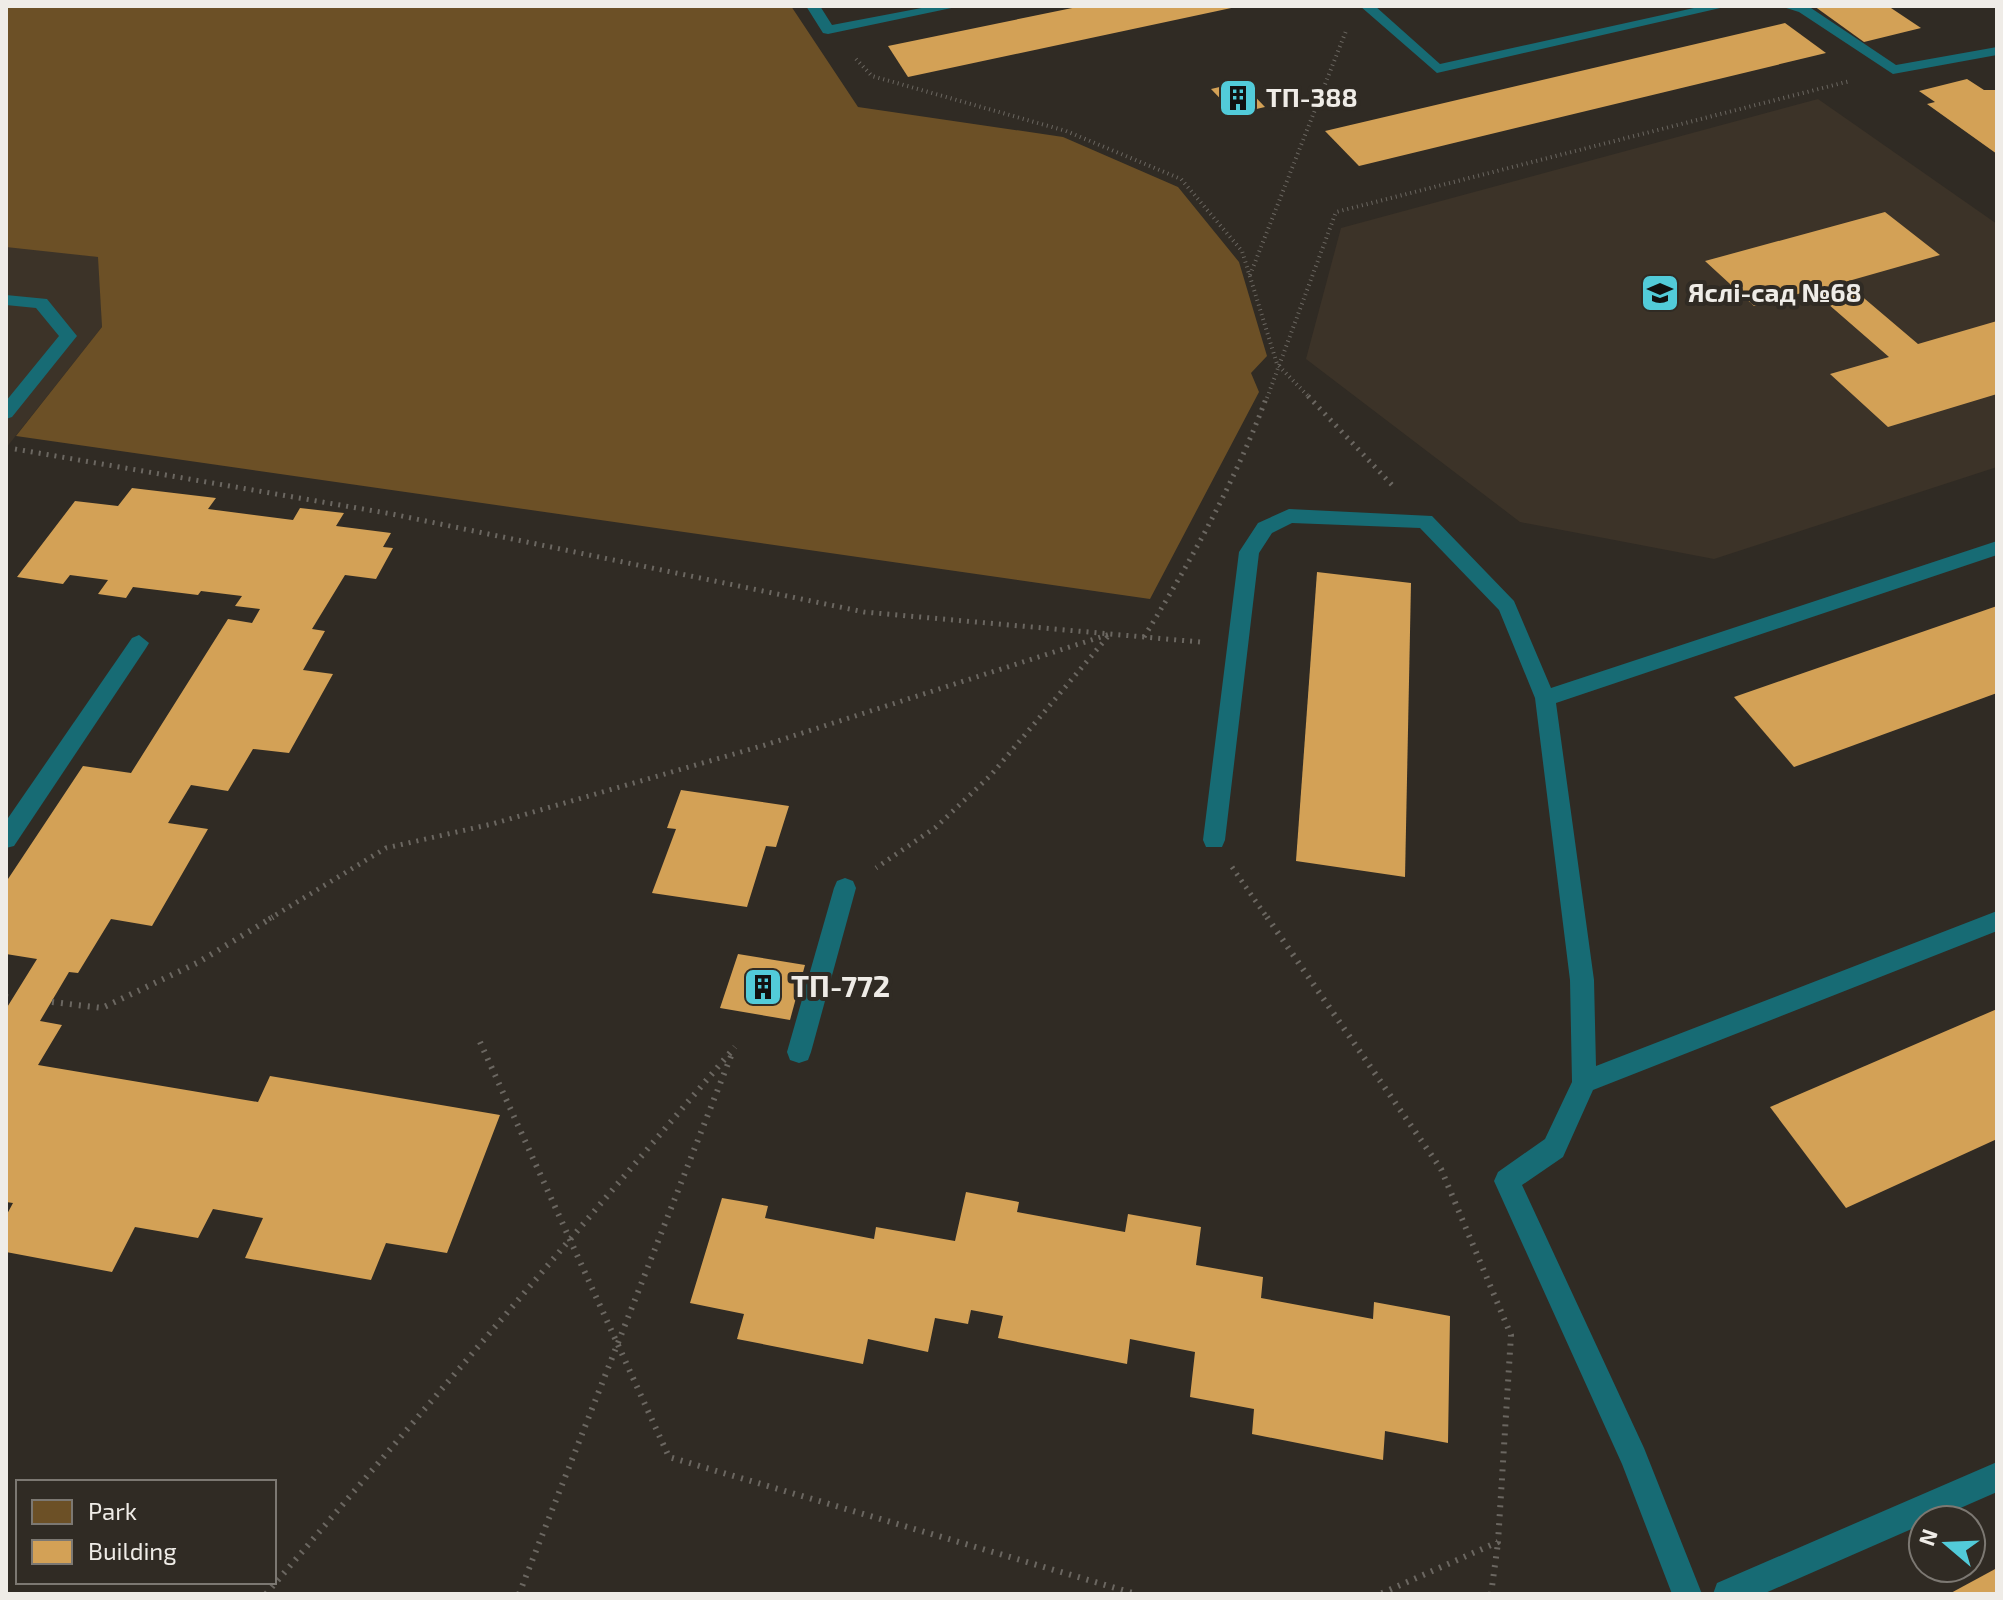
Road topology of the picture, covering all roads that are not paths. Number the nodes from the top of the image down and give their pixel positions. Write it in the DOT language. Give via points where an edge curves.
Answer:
graph roads {
  1 [pos="813,6"];
  2 [pos="954,6"];
  3 [pos="1367,6"];
  4 [pos="1722,6"];
  5 [pos="1787,6"];
  6 [pos="1997,51"];
  7 [pos="6,300"];
  8 [pos="6,413"];
  9 [pos="1997,548"];
  10 [pos="139,643"];
  11 [pos="1545,698"];
  12 [pos="6,839"];
  13 [pos="1214,840"];
  14 [pos="845,888"];
  15 [pos="1997,921"];
  16 [pos="799,1052"];
  17 [pos="1584,1082"];
  18 [pos="1997,1477"];
  19 [pos="1687,1594"];
  20 [pos="1728,1594"];
  1 -- 2 [label="lane" via="828,30"];
  3 -- 4 [label="lane" via="1437,69"];
  5 -- 6 [label="lane" via="1803,9 1893,70"];
  7 -- 8 [label="lane" via="41,303 68,336"];
  9 -- 11 [label="lane"];
  10 -- 12 [label="lane"];
  11 -- 13 [label="lane" via="1507,606 1425,521 1289,516 1265,528 1249,552"];
  11 -- 17 [label="lane" via="1582,980"];
  14 -- 16 [label="lane"];
  15 -- 17 [label="lane"];
  17 -- 19 [label="lane" via="1554,1148 1507,1181 1634,1458"];
  18 -- 20 [label="lane"];
}
